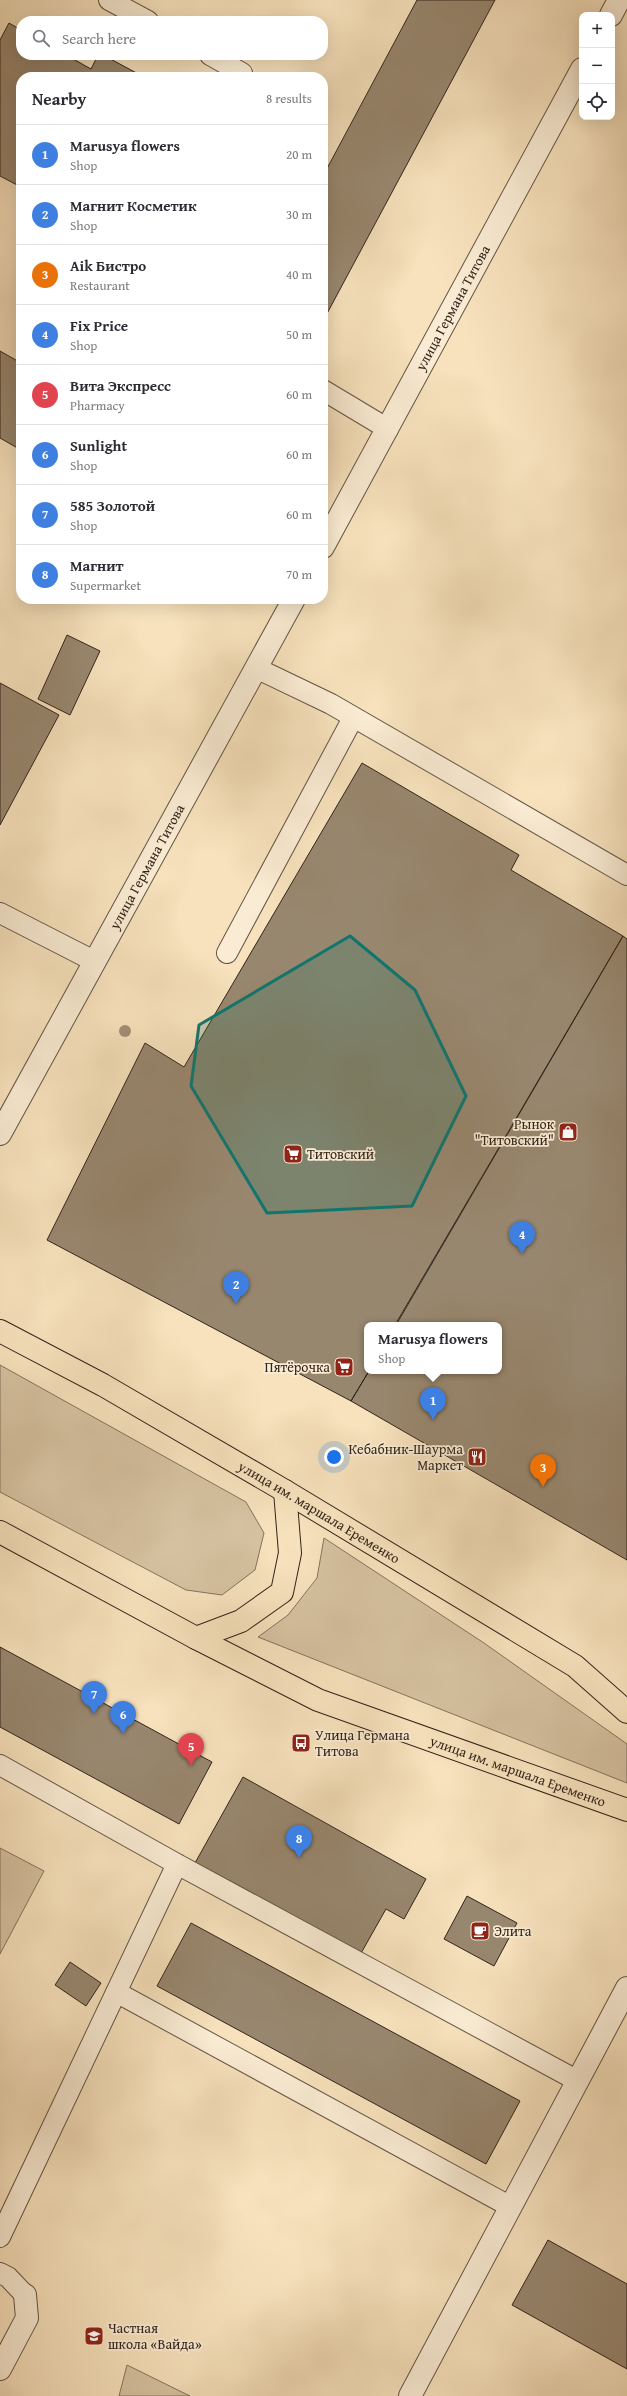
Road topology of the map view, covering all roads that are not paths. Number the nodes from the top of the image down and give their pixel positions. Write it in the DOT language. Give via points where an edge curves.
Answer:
graph roads {
  1 [pos="110,0"];
  2 [pos="619,0"];
  3 [pos="613,12"];
  4 [pos="139,16"];
  5 [pos="219,60"];
  6 [pos="240,72"];
  7 [pos="579,75"];
  8 [pos="328,393"];
  9 [pos="388,429"];
  10 [pos="328,538"];
  11 [pos="291,604"];
  12 [pos="256,668"];
  13 [pos="353,718"];
  14 [pos="627,875"];
  15 [pos="0,912"];
  16 [pos="227,953"];
  17 [pos="94,961"];
  18 [pos="0,1134"];
  19 [pos="0,1331"];
  20 [pos="285,1491"];
  21 [pos="0,1532"];
  22 [pos="196,1638"];
  23 [pos="627,1712"];
  24 [pos="0,1765"];
  25 [pos="627,1810"];
  26 [pos="177,1864"];
  27 [pos="627,1988"];
  28 [pos="116,1992"];
  29 [pos="578,2081"];
  30 [pos="511,2207"];
  31 [pos="0,2237"];
  32 [pos="0,2273"];
  33 [pos="25,2295"];
  34 [pos="0,2369"];
  35 [pos="410,2396"];
  1 -- 4 [label="lane"];
  2 -- 3 [label="street"];
  5 -- 6 [label="lane"];
  7 -- 9 [label="street, улица Германа Титова"];
  8 -- 9 [label="lane"];
  9 -- 10 [label="street, улица Германа Титова"];
  11 -- 12 [label="street, улица Германа Титова"];
  12 -- 13 [label="lane"];
  12 -- 17 [label="street, улица Германа Титова"];
  13 -- 14 [label="lane"];
  13 -- 16 [label="lane"];
  15 -- 17 [label="lane"];
  17 -- 18 [label="street, улица Германа Титова"];
  19 -- 20 [label="highway, улица им. маршала Еременко" via="102,1385"];
  20 -- 22 [label="highway" via="290,1553 282,1592 241,1621"];
  20 -- 23 [label="highway, улица им. маршала Еременко" via="575,1666"];
  21 -- 22 [label="highway, улица им. маршала Еременко"];
  22 -- 25 [label="highway, улица им. маршала Еременко" via="318,1700"];
  24 -- 26 [label="lane"];
  26 -- 28 [label="lane"];
  26 -- 29 [label="lane"];
  27 -- 29 [label="street"];
  28 -- 30 [label="lane"];
  28 -- 31 [label="lane"];
  29 -- 30 [label="street"];
  30 -- 35 [label="street"];
  32 -- 33 [label="lane" via="8,2277"];
  33 -- 34 [label="street" via="27,2318"];
}
